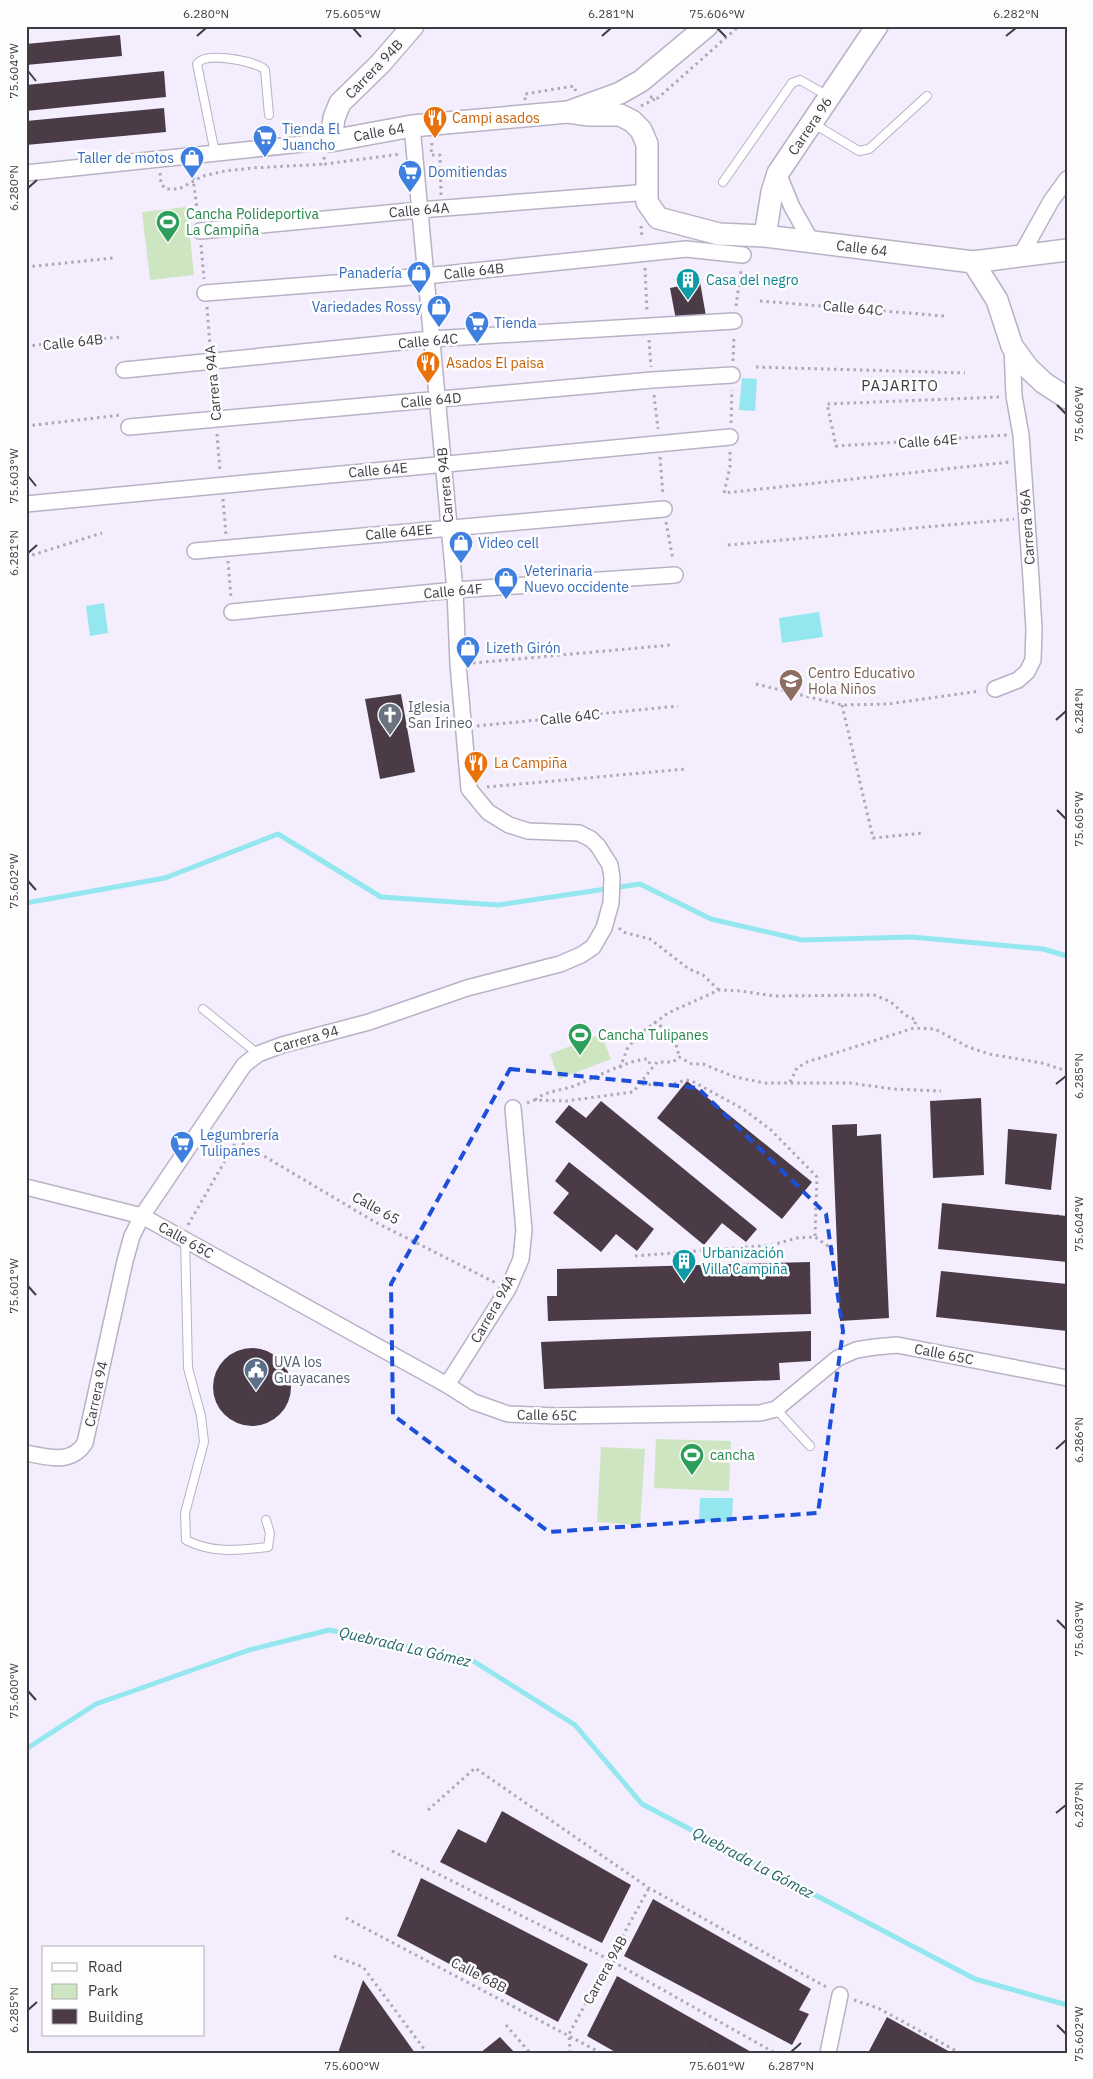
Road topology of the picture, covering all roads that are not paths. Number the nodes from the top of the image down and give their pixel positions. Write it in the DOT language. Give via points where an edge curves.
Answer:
graph roads {
  1 [pos="413,26"];
  2 [pos="707,26"];
  3 [pos="877,26"];
  4 [pos="927,96"];
  5 [pos="830,97"];
  6 [pos="568,112"];
  7 [pos="269,115"];
  8 [pos="812,123"];
  9 [pos="412,126"];
  10 [pos="331,141"];
  11 [pos="216,153"];
  12 [pos="26,173"];
  13 [pos="778,173"];
  14 [pos="1067,179"];
  15 [pos="723,182"];
  16 [pos="638,193"];
  17 [pos="419,210"];
  18 [pos="200,231"];
  19 [pos="765,236"];
  20 [pos="811,241"];
  21 [pos="1067,250"];
  22 [pos="743,255"];
  23 [pos="1022,255"];
  24 [pos="973,262"];
  25 [pos="425,276"];
  26 [pos="205,293"];
  27 [pos="734,321"];
  28 [pos="431,340"];
  29 [pos="1012,346"];
  30 [pos="124,370"];
  31 [pos="732,375"];
  32 [pos="1067,398"];
  33 [pos="437,400"];
  34 [pos="129,421"];
  35 [pos="730,437"];
  36 [pos="443,464"];
  37 [pos="26,504"];
  38 [pos="664,509"];
  39 [pos="449,528"];
  40 [pos="195,551"];
  41 [pos="675,575"];
  42 [pos="455,590"];
  43 [pos="232,612"];
  44 [pos="996,689"];
  45 [pos="509,825"];
  46 [pos="203,1009"];
  47 [pos="258,1054"];
  48 [pos="513,1108"];
  49 [pos="26,1187"];
  50 [pos="142,1216"];
  51 [pos="183,1238"];
  52 [pos="1067,1378"];
  53 [pos="447,1385"];
  54 [pos="776,1409"];
  55 [pos="810,1446"];
  56 [pos="26,1453"];
  57 [pos="266,1520"];
  58 [pos="840,1994"];
  59 [pos="828,2053"];
  1 -- 10 [label="street, Carrera 94B" via="340,103"];
  2 -- 6 [label="street, Calle 64" via="641,81 620,93"];
  3 -- 5 [label="street, Carrera 96"];
  4 -- 8 [label="lane" via="869,149 858,151"];
  5 -- 8 [label="street, Carrera 96"];
  5 -- 15 [label="lane" via="800,80 792,83"];
  6 -- 9 [label="street, Calle 64"];
  6 -- 19 [label="street, Calle 64" via="620,115 641,130 647,144 647,202 658,218 719,234"];
  7 -- 11 [label="lane" via="263,68 221,57 198,60"];
  8 -- 13 [label="street, Carrera 96"];
  9 -- 10 [label="street, Calle 64"];
  9 -- 17 [label="street, Carrera 94B"];
  10 -- 11 [label="street, Calle 64"];
  11 -- 12 [label="street, Calle 64"];
  13 -- 19 [label="street, Carrera 96"];
  13 -- 20 [label="street"];
  14 -- 23 [label="street" via="1051,201"];
  16 -- 17 [label="street, Calle 64A"];
  17 -- 18 [label="street, Calle 64A"];
  17 -- 25 [label="street, Carrera 94B"];
  19 -- 20 [label="street, Calle 64"];
  20 -- 24 [label="street, Calle 64"];
  21 -- 23 [label="street, Calle 64"];
  22 -- 25 [label="street, Calle 64B" via="686,249"];
  23 -- 24 [label="street, Calle 64"];
  24 -- 29 [label="street" via="997,300"];
  25 -- 26 [label="street, Calle 64B"];
  25 -- 28 [label="street, Carrera 94B"];
  27 -- 28 [label="street, Calle 64C"];
  28 -- 30 [label="street, Calle 64C"];
  28 -- 33 [label="street, Carrera 94B"];
  29 -- 32 [label="street" via="1028,368"];
  29 -- 44 [label="street, Carrera 96A" via="1027,518 1033,660 1018,680"];
  31 -- 33 [label="street, Calle 64D"];
  33 -- 34 [label="street, Calle 64D" via="216,419"];
  33 -- 36 [label="street, Carrera 94B"];
  35 -- 36 [label="street, Calle 64E"];
  36 -- 37 [label="street, Calle 64E"];
  36 -- 39 [label="street, Carrera 94B"];
  38 -- 39 [label="street, Calle 64EE"];
  39 -- 40 [label="street, Calle 64EE"];
  39 -- 42 [label="street, Carrera 94B"];
  41 -- 42 [label="street, Calle 64F"];
  42 -- 43 [label="street, Calle 64F"];
  42 -- 45 [label="street, Carrera 94B" via="462,727 469,789 488,812"];
  45 -- 47 [label="street, Carrera 94" via="528,831 579,833 598,846 610,865 612,878 610,910 593,947 581,956 560,964 467,988 369,1022"];
  46 -- 47 [label="lane"];
  47 -- 50 [label="street, Carrera 94" via="244,1065"];
  48 -- 53 [label="street, Carrera 94A" via="524,1230 521,1259 508,1289"];
  49 -- 50 [label="street, Calle 65C"];
  50 -- 51 [label="street, Calle 65C"];
  50 -- 56 [label="street, Carrera 94" via="125,1261 87,1438 82,1448 70,1457"];
  51 -- 53 [label="street, Calle 65C"];
  51 -- 57 [label="lane" via="188,1368 204,1442 185,1513 186,1540 198,1546 230,1551 268,1547 270,1533"];
  52 -- 54 [label="street, Calle 65C" via="897,1345 875,1347 856,1350 838,1358"];
  53 -- 54 [label="street, Calle 65C" via="474,1402 508,1414 741,1414"];
  54 -- 55 [label="lane"];
  58 -- 59 [label="street"];
}
